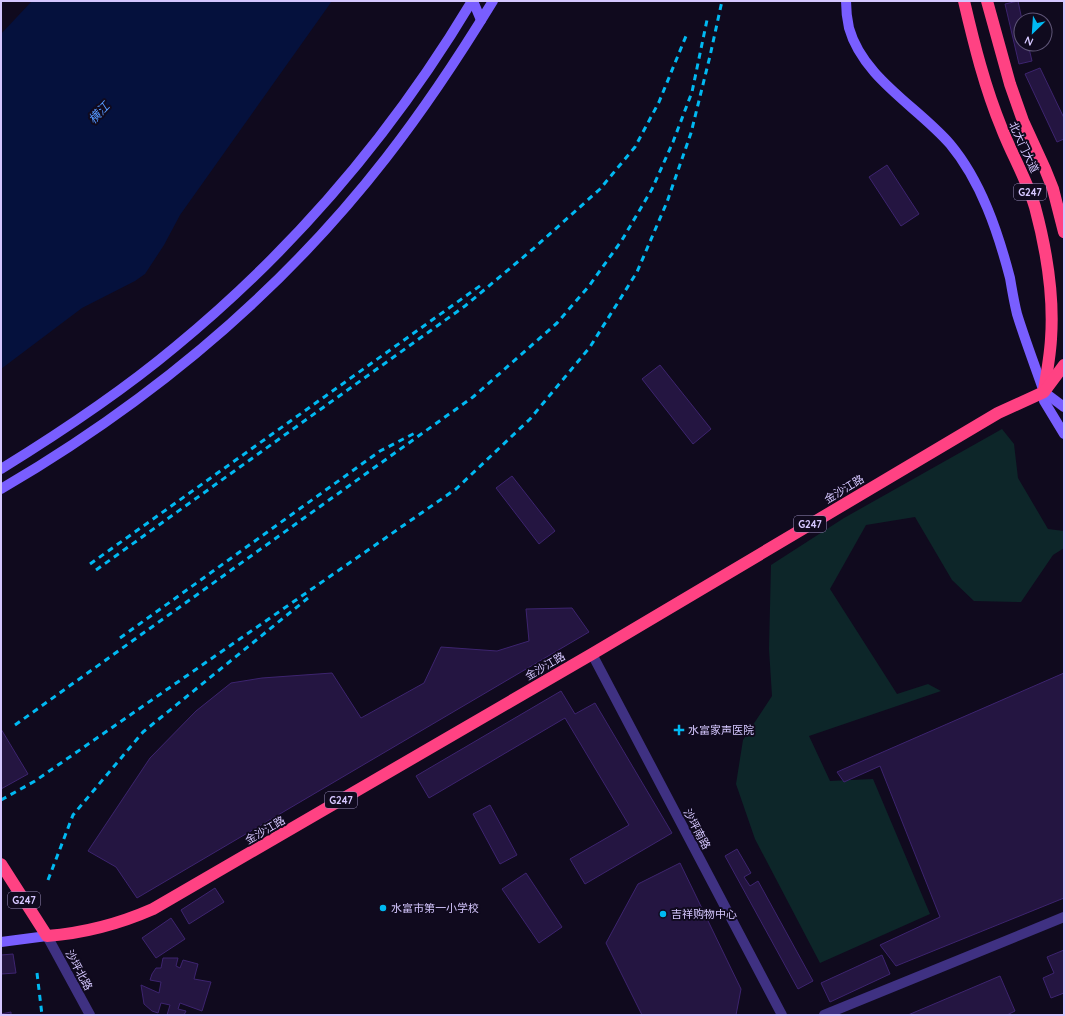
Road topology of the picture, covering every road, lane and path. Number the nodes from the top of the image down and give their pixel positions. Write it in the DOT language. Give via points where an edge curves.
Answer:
graph roads {
  1 [pos="472,1"];
  2 [pos="493,1"];
  3 [pos="846,1"];
  4 [pos="964,1"];
  5 [pos="987,1"];
  6 [pos="481,20"];
  7 [pos="1064,232"];
  8 [pos="1064,364"];
  9 [pos="1044,392"];
  10 [pos="1064,407"];
  11 [pos="1064,434"];
  12 [pos="1,469"];
  13 [pos="1,489"];
  14 [pos="592,654"];
  15 [pos="1,864"];
  16 [pos="1064,917"];
  17 [pos="47,936"];
  18 [pos="1,942"];
  19 [pos="838,1012"];
  20 [pos="90,1015"];
  21 [pos="782,1015"];
  22 [pos="824,1015"];
  1 -- 6 [label="main road"];
  1 -- 12 [label="main road" via="419,83 371,148 316,214 267,264 214,315 132,381"];
  2 -- 6 [label="main road"];
  3 -- 9 [label="main road" via="849,28 863,55 887,84 940,132 961,159 979,190 999,242 1017,314"];
  4 -- 9 [label="highway, 北大门大道 / G247" via="988,91 1002,130 1030,192 1044,246 1052,331"];
  5 -- 7 [label="highway, 北大门大道 / G247" via="1010,84 1025,126 1053,189"];
  6 -- 13 [label="main road" via="434,93 386,159 329,226 263,294 143,396 54,458"];
  8 -- 9 [label="highway"];
  9 -- 10 [label="main road"];
  9 -- 11 [label="main road" via="1044,401"];
  9 -- 14 [label="highway, 金沙江路 / G247" via="998,412"];
  14 -- 17 [label="highway, 金沙江路 / G247" via="159,906 106,926 78,933"];
  14 -- 21 [label="street, 沙坪南路"];
  15 -- 17 [label="highway, G247"];
  16 -- 19 [label="street"];
  17 -- 18 [label="main road"];
  17 -- 20 [label="street, 沙坪北路"];
  19 -- 22 [label="street"];
}
